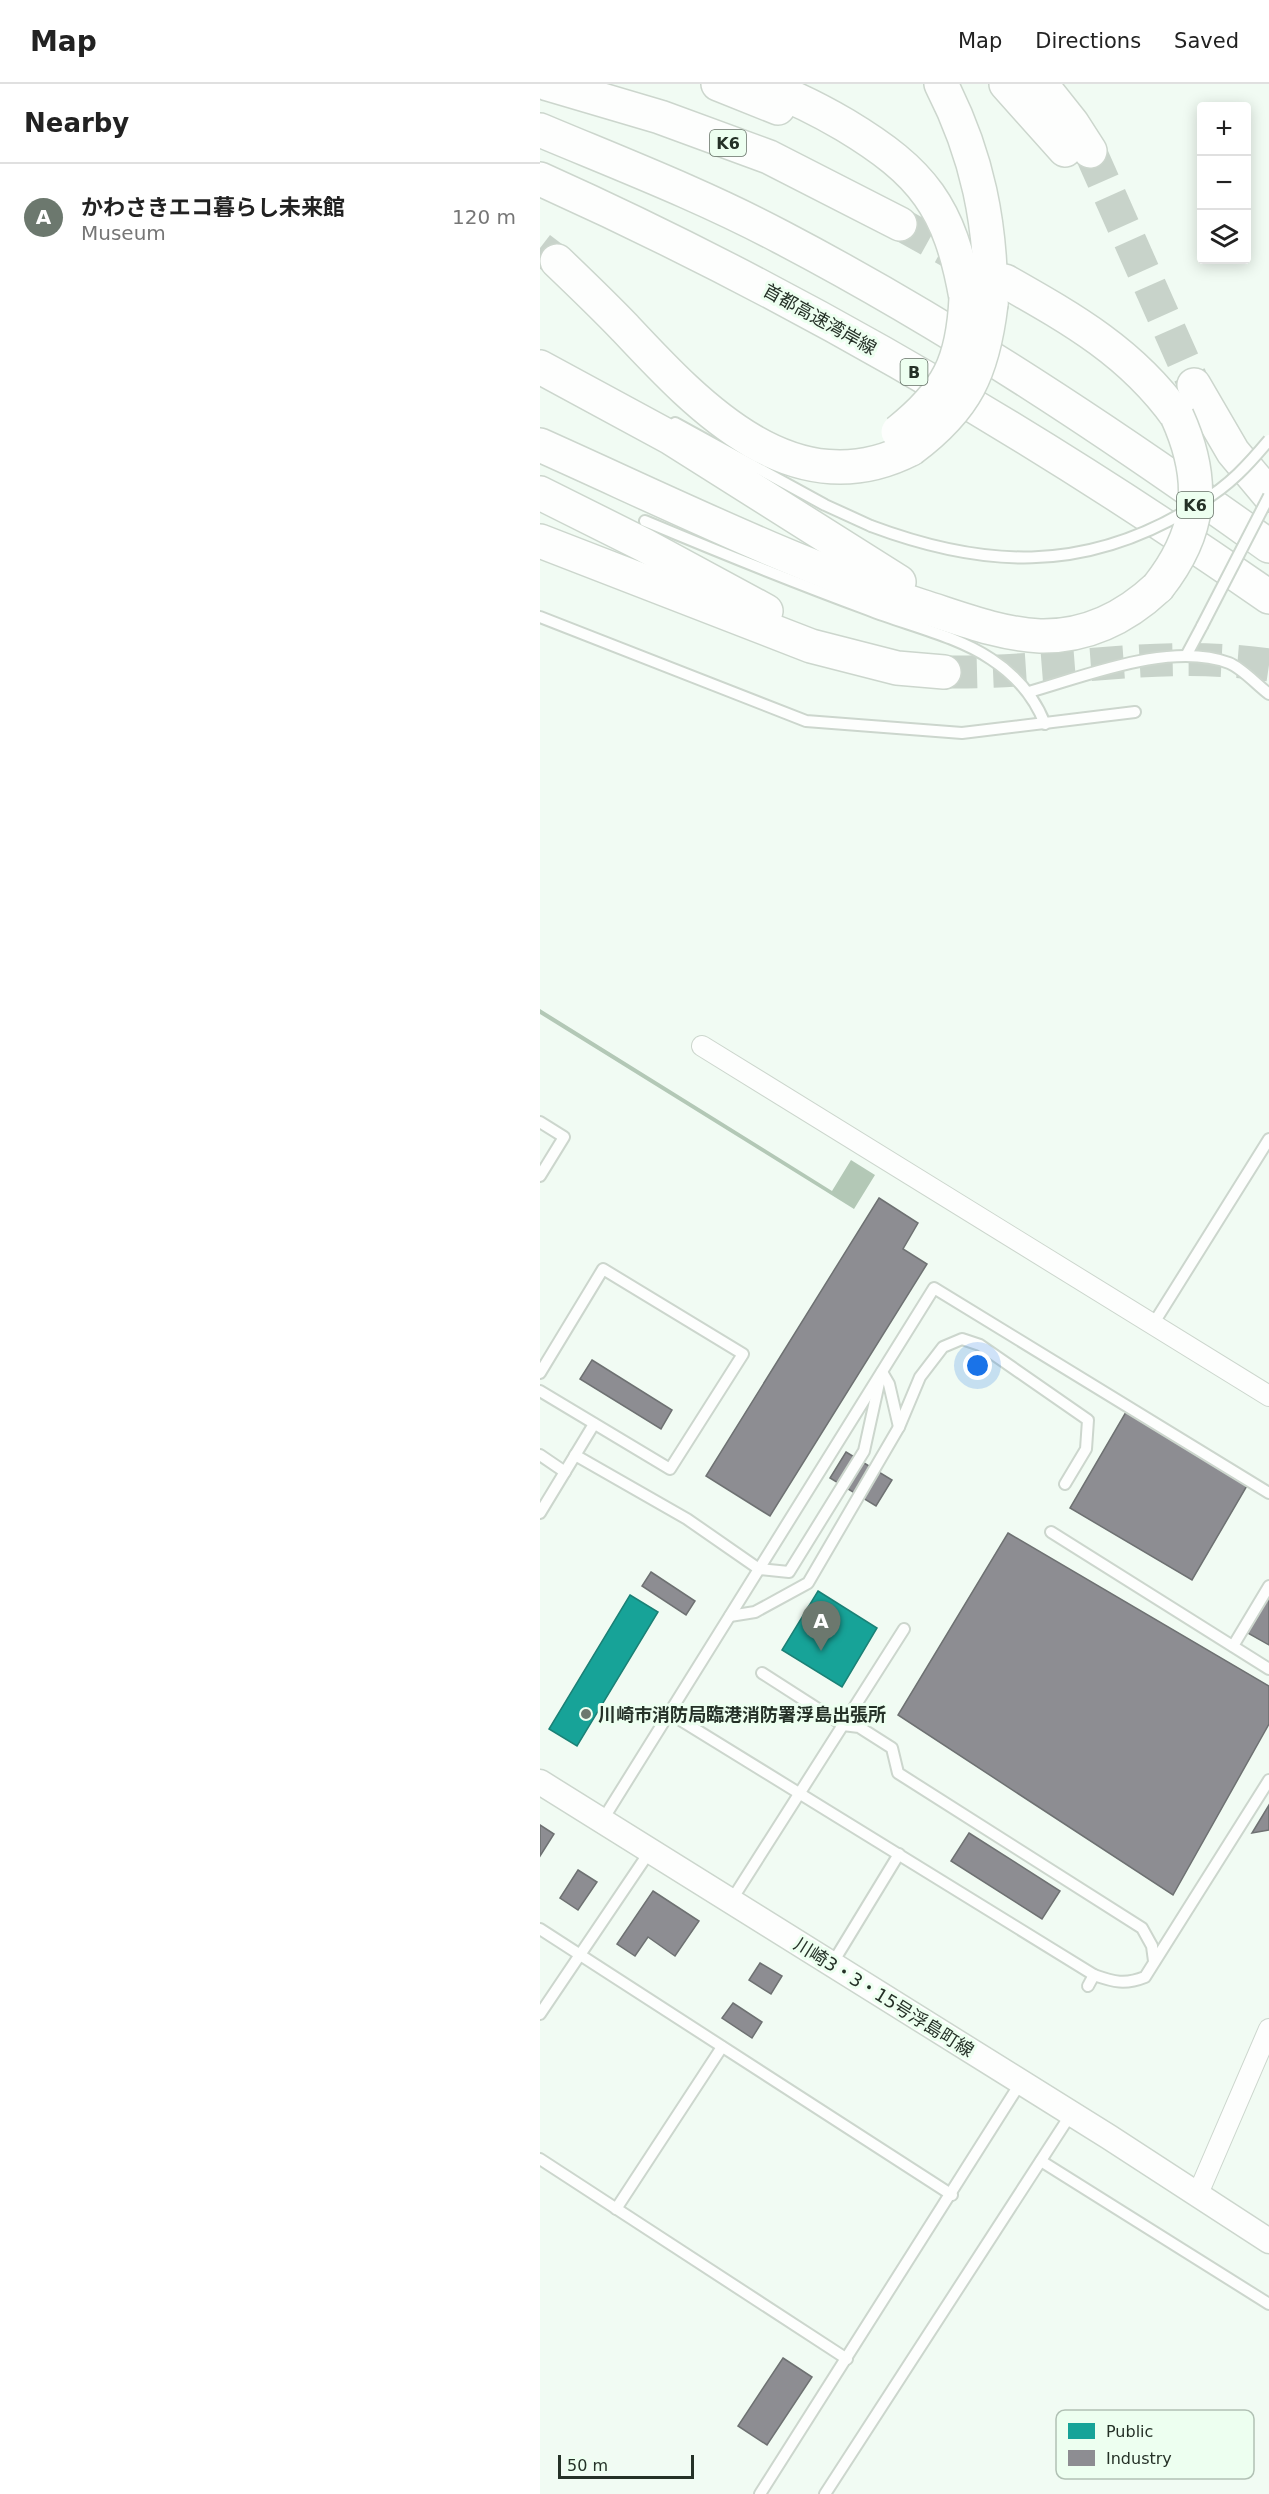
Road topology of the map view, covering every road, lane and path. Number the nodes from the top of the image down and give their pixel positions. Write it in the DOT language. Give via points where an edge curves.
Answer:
graph roads {
  1 [pos="548,84"];
  2 [pos="718,84"];
  3 [pos="758,84"];
  4 [pos="941,84"];
  5 [pos="1006,84"];
  6 [pos="1041,84"];
  7 [pos="540,130"];
  8 [pos="857,133"];
  9 [pos="540,179"];
  10 [pos="900,224"];
  11 [pos="557,261"];
  12 [pos="987,294"];
  13 [pos="547,371"];
  14 [pos="1194,385"];
  15 [pos="651,414"];
  16 [pos="662,418"];
  17 [pos="1269,440"];
  18 [pos="540,445"];
  19 [pos="540,493"];
  20 [pos="1269,496"];
  21 [pos="645,521"];
  22 [pos="540,541"];
  23 [pos="1269,546"];
  24 [pos="1269,597"];
  25 [pos="540,618"];
  26 [pos="1001,630"];
  27 [pos="1186,656"];
  28 [pos="897,668"];
  29 [pos="944,672"];
  30 [pos="1029,692"];
  31 [pos="1269,694"];
  32 [pos="1135,712"];
  33 [pos="1046,724"];
  34 [pos="702,1046"];
  35 [pos="540,1122"];
  36 [pos="1269,1139"];
  37 [pos="540,1176"];
  38 [pos="1152,1326"];
  39 [pos="882,1372"];
  40 [pos="540,1373"];
  41 [pos="540,1391"];
  42 [pos="1269,1396"];
  43 [pos="594,1424"];
  44 [pos="899,1427"];
  45 [pos="540,1455"];
  46 [pos="575,1455"];
  47 [pos="565,1472"];
  48 [pos="1065,1484"];
  49 [pos="1269,1493"];
  50 [pos="540,1513"];
  51 [pos="1051,1532"];
  52 [pos="759,1569"];
  53 [pos="1269,1586"];
  54 [pos="730,1616"];
  55 [pos="904,1629"];
  56 [pos="1233,1647"];
  57 [pos="1269,1670"];
  58 [pos="762,1673"];
  59 [pos="669,1713"];
  60 [pos="843,1725"];
  61 [pos="1269,1780"];
  62 [pos="540,1782"];
  63 [pos="799,1794"];
  64 [pos="602,1821"];
  65 [pos="650,1851"];
  66 [pos="898,1854"];
  67 [pos="731,1901"];
  68 [pos="540,1929"];
  69 [pos="579,1954"];
  70 [pos="1154,1961"];
  71 [pos="832,1964"];
  72 [pos="1094,1975"];
  73 [pos="1088,1986"];
  74 [pos="540,2014"];
  75 [pos="1269,2029"];
  76 [pos="722,2046"];
  77 [pos="1021,2082"];
  78 [pos="1072,2113"];
  79 [pos="540,2159"];
  80 [pos="1041,2161"];
  81 [pos="952,2195"];
  82 [pos="1197,2196"];
  83 [pos="616,2209"];
  84 [pos="1269,2241"];
  85 [pos="1269,2304"];
  86 [pos="847,2359"];
  87 [pos="760,2494"];
  88 [pos="825,2494"];
  1 -- 10 [label="highway, K6" via="660,117 769,157"];
  2 -- 8 [label="highway"];
  3 -- 8 [label="highway" via="799,98"];
  4 -- 12 [label="highway" via="973,159 985,208 991,253"];
  5 -- 6 [label="highway" via="1078,151 1072,123"];
  7 -- 23 [label="highway" via="666,182 781,236 934,323 1086,420"];
  8 -- 12 [label="highway" via="903,164 928,193 960,267"];
  9 -- 24 [label="highway, 首都高速湾岸線 / B" via="750,280 907,368 1061,459"];
  11 -- 12 [label="highway, bridge" via="704,407 753,440 789,449 825,451 904,440 946,382"];
  12 -- 26 [label="highway, K6, bridge" via="1065,315 1144,374 1177,416 1188,439 1197,492 1185,546 1158,587 1139,605 1117,620 1093,629 1042,636"];
  13 -- 15 [label="lane"];
  13 -- 26 [label="highway" via="671,438 902,583"];
  14 -- 20 [label="highway" via="1233,452"];
  16 -- 17 [label="lane, bridge" via="871,526 928,546 983,557 1067,555 1128,538 1219,492"];
  18 -- 26 [label="highway, K6" via="728,530 887,595"];
  19 -- 28 [label="highway" via="823,641"];
  20 -- 27 [label="lane, bridge"];
  21 -- 30 [label="lane" via="788,580 962,644 989,658"];
  22 -- 28 [label="highway" via="793,639"];
  25 -- 33 [label="lane" via="806,721 962,733"];
  27 -- 30 [label="lane" via="1157,657"];
  27 -- 31 [label="lane" via="1229,663"];
  28 -- 29 [label="highway"];
  30 -- 33 [label="lane"];
  32 -- 33 [label="lane"];
  34 -- 38 [label="street"];
  35 -- 37 [label="lane" via="564,1137"];
  36 -- 38 [label="lane"];
  38 -- 42 [label="street"];
  39 -- 44 [label="lane" via="889,1384"];
  39 -- 49 [label="lane" via="934,1288"];
  39 -- 52 [label="lane"];
  39 -- 52 [label="lane" via="864,1450 789,1572"];
  40 -- 43 [label="lane" via="603,1269 743,1354 670,1470"];
  41 -- 43 [label="lane"];
  43 -- 46 [label="lane"];
  44 -- 48 [label="lane" via="920,1377 943,1347 962,1339 980,1345 1088,1420 1086,1449"];
  44 -- 54 [label="lane" via="808,1583 755,1612"];
  45 -- 47 [label="lane"];
  46 -- 47 [label="lane"];
  46 -- 52 [label="lane" via="687,1519"];
  47 -- 50 [label="lane"];
  51 -- 56 [label="lane"];
  52 -- 54 [label="lane"];
  53 -- 56 [label="lane"];
  54 -- 59 [label="lane"];
  55 -- 60 [label="lane"];
  56 -- 57 [label="lane"];
  58 -- 60 [label="lane"];
  59 -- 63 [label="lane"];
  59 -- 64 [label="lane"];
  60 -- 63 [label="lane"];
  60 -- 70 [label="lane" via="859,1727 892,1748 898,1773 1142,1928 1152,1946"];
  61 -- 70 [label="lane"];
  62 -- 64 [label="street, 川崎3・3・15号浮島町線"];
  63 -- 66 [label="lane"];
  63 -- 67 [label="lane"];
  64 -- 65 [label="street, 川崎3・3・15号浮島町線"];
  65 -- 67 [label="street, 川崎3・3・15号浮島町線"];
  65 -- 69 [label="lane"];
  66 -- 71 [label="lane"];
  66 -- 72 [label="lane"];
  67 -- 71 [label="street, 川崎3・3・15号浮島町線"];
  68 -- 69 [label="lane"];
  69 -- 74 [label="lane"];
  69 -- 76 [label="lane"];
  70 -- 72 [label="lane" via="1145,1977 1130,1983"];
  71 -- 77 [label="street, 川崎3・3・15号浮島町線"];
  72 -- 73 [label="lane"];
  75 -- 82 [label="street"];
  76 -- 81 [label="lane"];
  76 -- 83 [label="lane"];
  77 -- 78 [label="street, 川崎3・3・15号浮島町線"];
  77 -- 81 [label="lane"];
  78 -- 80 [label="lane"];
  78 -- 82 [label="street, 川崎3・3・15号浮島町線"];
  79 -- 83 [label="lane"];
  80 -- 85 [label="lane"];
  80 -- 88 [label="lane"];
  81 -- 86 [label="lane"];
  82 -- 84 [label="street, 川崎3・3・15号浮島町線"];
  83 -- 86 [label="lane"];
  86 -- 87 [label="lane"];
}
